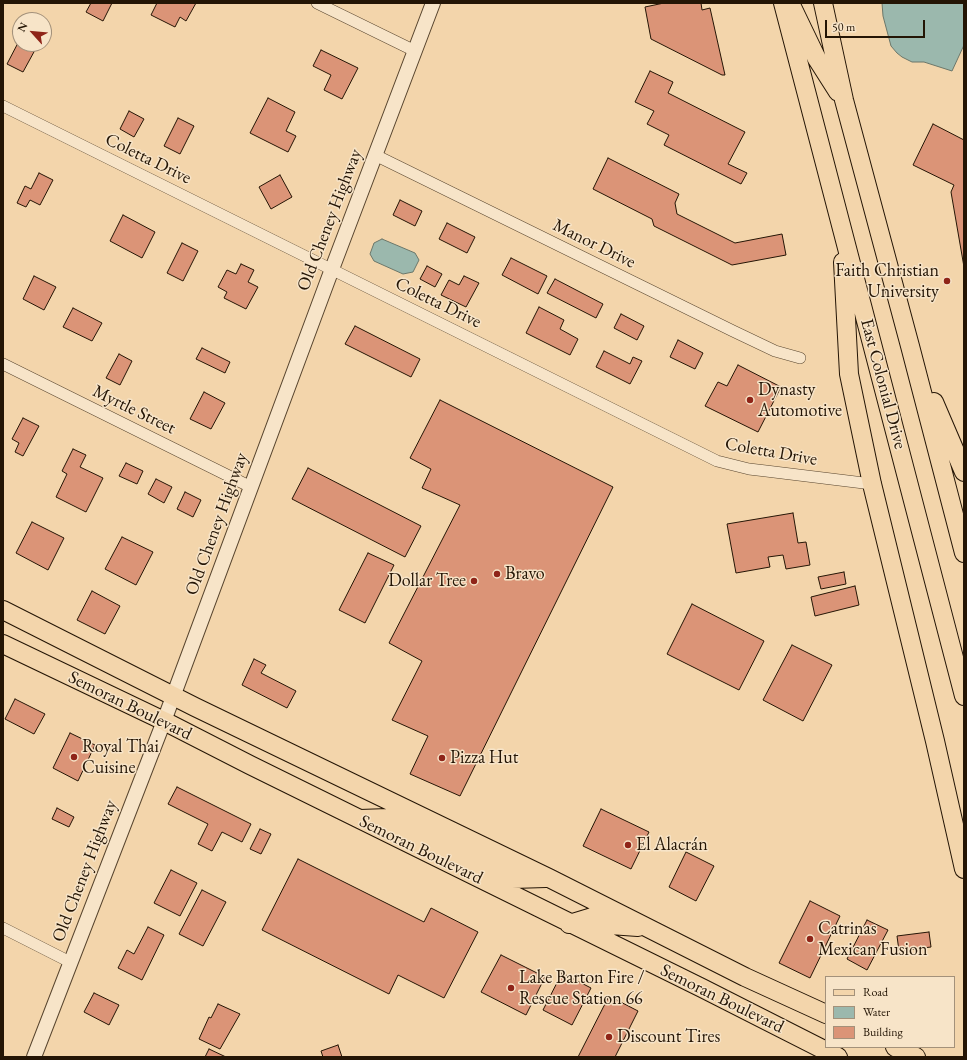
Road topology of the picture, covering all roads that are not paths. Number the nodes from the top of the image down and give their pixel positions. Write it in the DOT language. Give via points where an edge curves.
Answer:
graph roads {
  1 [pos="317,3"];
  2 [pos="433,3"];
  3 [pos="783,3"];
  4 [pos="790,3"];
  5 [pos="823,3"];
  6 [pos="415,51"];
  7 [pos="844,100"];
  8 [pos="3,106"];
  9 [pos="375,155"];
  10 [pos="840,222"];
  11 [pos="332,269"];
  12 [pos="910,346"];
  13 [pos="800,358"];
  14 [pos="3,364"];
  15 [pos="964,472"];
  16 [pos="872,484"];
  17 [pos="251,487"];
  18 [pos="964,554"];
  19 [pos="3,610"];
  20 [pos="3,644"];
  21 [pos="173,696"];
  22 [pos="964,696"];
  23 [pos="164,721"];
  24 [pos="359,820"];
  25 [pos="964,869"];
  26 [pos="550,878"];
  27 [pos="569,924"];
  28 [pos="647,927"];
  29 [pos="3,928"];
  30 [pos="70,962"];
  31 [pos="825,1014"];
  32 [pos="897,1048"];
  33 [pos="34,1057"];
  34 [pos="838,1057"];
  35 [pos="916,1057"];
  1 -- 6 [label="street"];
  2 -- 6 [label="street, Old Cheney Highway"];
  3 -- 10 [label="main road, East Colonial Drive"];
  4 -- 7 [label="main road" via="816,59"];
  5 -- 7 [label="main road, East Colonial Drive"];
  6 -- 9 [label="street, Old Cheney Highway"];
  7 -- 12 [label="main road, East Colonial Drive"];
  8 -- 11 [label="street, Coletta Drive"];
  9 -- 11 [label="street, Old Cheney Highway"];
  9 -- 13 [label="street, Manor Drive" via="747,338 775,351"];
  10 -- 16 [label="main road" via="849,374"];
  10 -- 22 [label="main road, East Colonial Drive"];
  11 -- 16 [label="street, Coletta Drive" via="717,461 749,469"];
  11 -- 17 [label="street, Old Cheney Highway"];
  12 -- 15 [label="main road"];
  12 -- 18 [label="main road, East Colonial Drive"];
  14 -- 17 [label="street, Myrtle Street"];
  16 -- 25 [label="main road"];
  17 -- 21 [label="street, Old Cheney Highway"];
  19 -- 21 [label="main road, Semoran Boulevard"];
  20 -- 23 [label="main road, Semoran Boulevard"];
  21 -- 23 [label="street, Old Cheney Highway"];
  21 -- 26 [label="main road, Semoran Boulevard"];
  23 -- 24 [label="main road, Semoran Boulevard"];
  23 -- 30 [label="street, Old Cheney Highway"];
  24 -- 26 [label="main road" via="388,818 512,879"];
  24 -- 27 [label="main road, Semoran Boulevard"];
  26 -- 28 [label="main road, Semoran Boulevard"];
  27 -- 28 [label="main road" via="592,917 610,924"];
  27 -- 34 [label="main road, Semoran Boulevard"];
  28 -- 31 [label="main road, Semoran Boulevard" via="745,977"];
  29 -- 30 [label="street"];
  30 -- 33 [label="street, Old Cheney Highway"];
  32 -- 35 [label="main road"];
}
